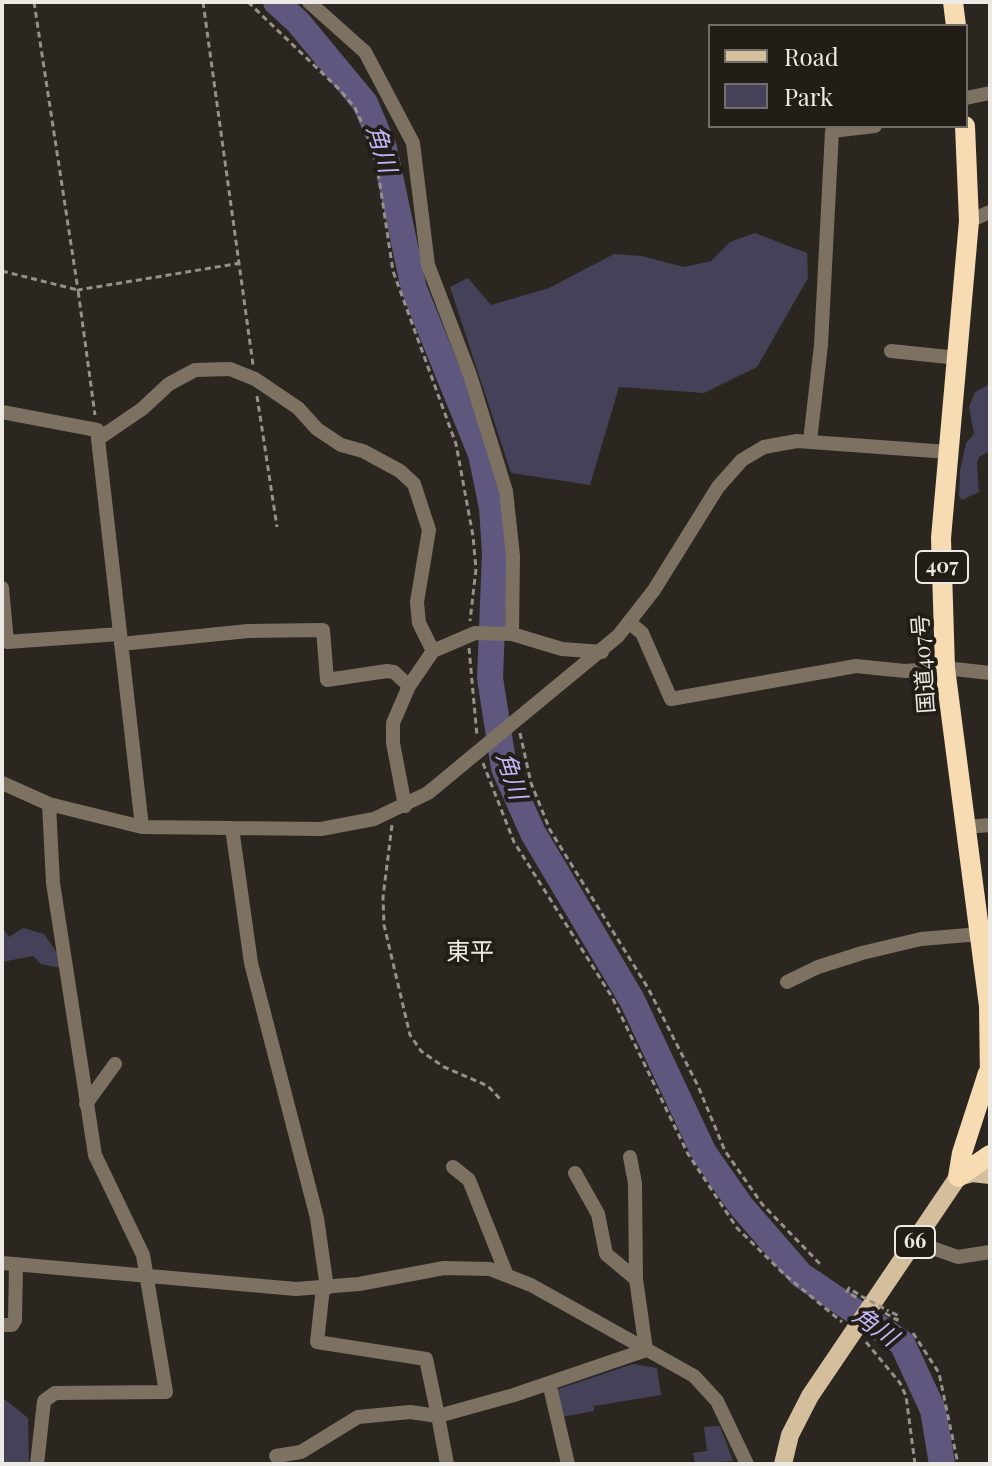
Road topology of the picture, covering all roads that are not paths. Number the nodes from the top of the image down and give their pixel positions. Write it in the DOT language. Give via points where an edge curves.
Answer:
graph roads {
  1 [pos="309,2"];
  2 [pos="953,2"];
  3 [pos="956,24"];
  4 [pos="990,93"];
  5 [pos="968,98"];
  6 [pos="858,128"];
  7 [pos="965,128"];
  8 [pos="990,212"];
  9 [pos="969,221"];
  10 [pos="891,351"];
  11 [pos="958,358"];
  12 [pos="2,412"];
  13 [pos="98,435"];
  14 [pos="810,441"];
  15 [pos="948,452"];
  16 [pos="2,588"];
  17 [pos="630,623"];
  18 [pos="510,634"];
  19 [pos="120,639"];
  20 [pos="433,651"];
  21 [pos="602,652"];
  22 [pos="945,668"];
  23 [pos="990,673"];
  24 [pos="409,686"];
  25 [pos="2,783"];
  26 [pos="49,804"];
  27 [pos="405,806"];
  28 [pos="990,825"];
  29 [pos="142,827"];
  30 [pos="966,827"];
  31 [pos="232,828"];
  32 [pos="980,934"];
  33 [pos="787,982"];
  34 [pos="990,1008"];
  35 [pos="115,1064"];
  36 [pos="989,1076"];
  37 [pos="86,1104"];
  38 [pos="990,1155"];
  39 [pos="630,1157"];
  40 [pos="453,1167"];
  41 [pos="575,1173"];
  42 [pos="990,1175"];
  43 [pos="958,1177"];
  44 [pos="915,1242"];
  45 [pos="990,1252"];
  46 [pos="9,1264"];
  47 [pos="506,1273"];
  48 [pos="148,1278"];
  49 [pos="636,1279"];
  50 [pos="325,1288"];
  51 [pos="2,1325"];
  52 [pos="646,1350"];
  53 [pos="549,1383"];
  54 [pos="438,1416"];
  55 [pos="276,1456"];
  56 [pos="37,1464"];
  57 [pos="447,1464"];
  58 [pos="568,1464"];
  59 [pos="747,1464"];
  60 [pos="783,1464"];
  1 -- 18 [label="street" via="365,52 413,143 428,265 506,491 513,556"];
  2 -- 3 [label="highway"];
  4 -- 5 [label="street"];
  6 -- 14 [label="street" via="832,131 821,345"];
  7 -- 9 [label="highway, 国道407号 / 407"];
  8 -- 9 [label="street"];
  9 -- 11 [label="highway, 国道407号 / 407"];
  10 -- 11 [label="street"];
  11 -- 15 [label="highway, 国道407号 / 407"];
  12 -- 13 [label="street"];
  13 -- 19 [label="street"];
  13 -- 20 [label="street" via="195,370 230,369 298,408 329,437 400,471 424,504 429,530 417,602 419,623"];
  14 -- 15 [label="street"];
  14 -- 17 [label="street" via="764,447 742,460 718,487"];
  15 -- 22 [label="highway, 国道407号 / 407" via="941,538"];
  16 -- 19 [label="street" via="7,642"];
  17 -- 21 [label="street"];
  17 -- 22 [label="street" via="642,633 671,699 833,669"];
  18 -- 20 [label="street" via="471,634"];
  18 -- 21 [label="street" via="562,649"];
  19 -- 24 [label="street" via="323,630 327,680 387,671"];
  19 -- 29 [label="street"];
  20 -- 24 [label="street"];
  21 -- 27 [label="street"];
  22 -- 23 [label="street"];
  22 -- 30 [label="highway, 国道407号 / 407"];
  24 -- 27 [label="street" via="392,733"];
  25 -- 26 [label="street"];
  26 -- 29 [label="street"];
  26 -- 37 [label="street" via="53,883"];
  27 -- 31 [label="street" via="333,828"];
  28 -- 30 [label="street"];
  29 -- 31 [label="street"];
  30 -- 32 [label="highway, 国道407号 / 407"];
  31 -- 50 [label="street" via="251,963 317,1218"];
  32 -- 33 [label="street" via="921,939 862,953"];
  32 -- 34 [label="highway, 国道407号 / 407"];
  34 -- 36 [label="highway, 407"];
  35 -- 37 [label="street"];
  36 -- 43 [label="highway"];
  37 -- 48 [label="street" via="95,1155 143,1255"];
  38 -- 43 [label="highway"];
  39 -- 49 [label="street"];
  40 -- 47 [label="street" via="469,1180"];
  41 -- 49 [label="street" via="598,1214 606,1254"];
  42 -- 43 [label="main road"];
  43 -- 44 [label="main road, 66"];
  44 -- 45 [label="street" via="958,1257"];
  44 -- 60 [label="main road, 66" via="799,1415"];
  46 -- 48 [label="street"];
  46 -- 51 [label="street" via="15,1320"];
  47 -- 50 [label="street" via="444,1268"];
  47 -- 52 [label="street"];
  48 -- 50 [label="street"];
  48 -- 56 [label="street" via="166,1392 55,1393 44,1401"];
  49 -- 52 [label="street"];
  50 -- 54 [label="street" via="317,1342 426,1359"];
  52 -- 53 [label="street"];
  52 -- 59 [label="street" via="704,1384"];
  53 -- 54 [label="street"];
  53 -- 58 [label="street"];
  54 -- 55 [label="street" via="410,1412 358,1417 301,1452"];
  54 -- 57 [label="street"];
}
